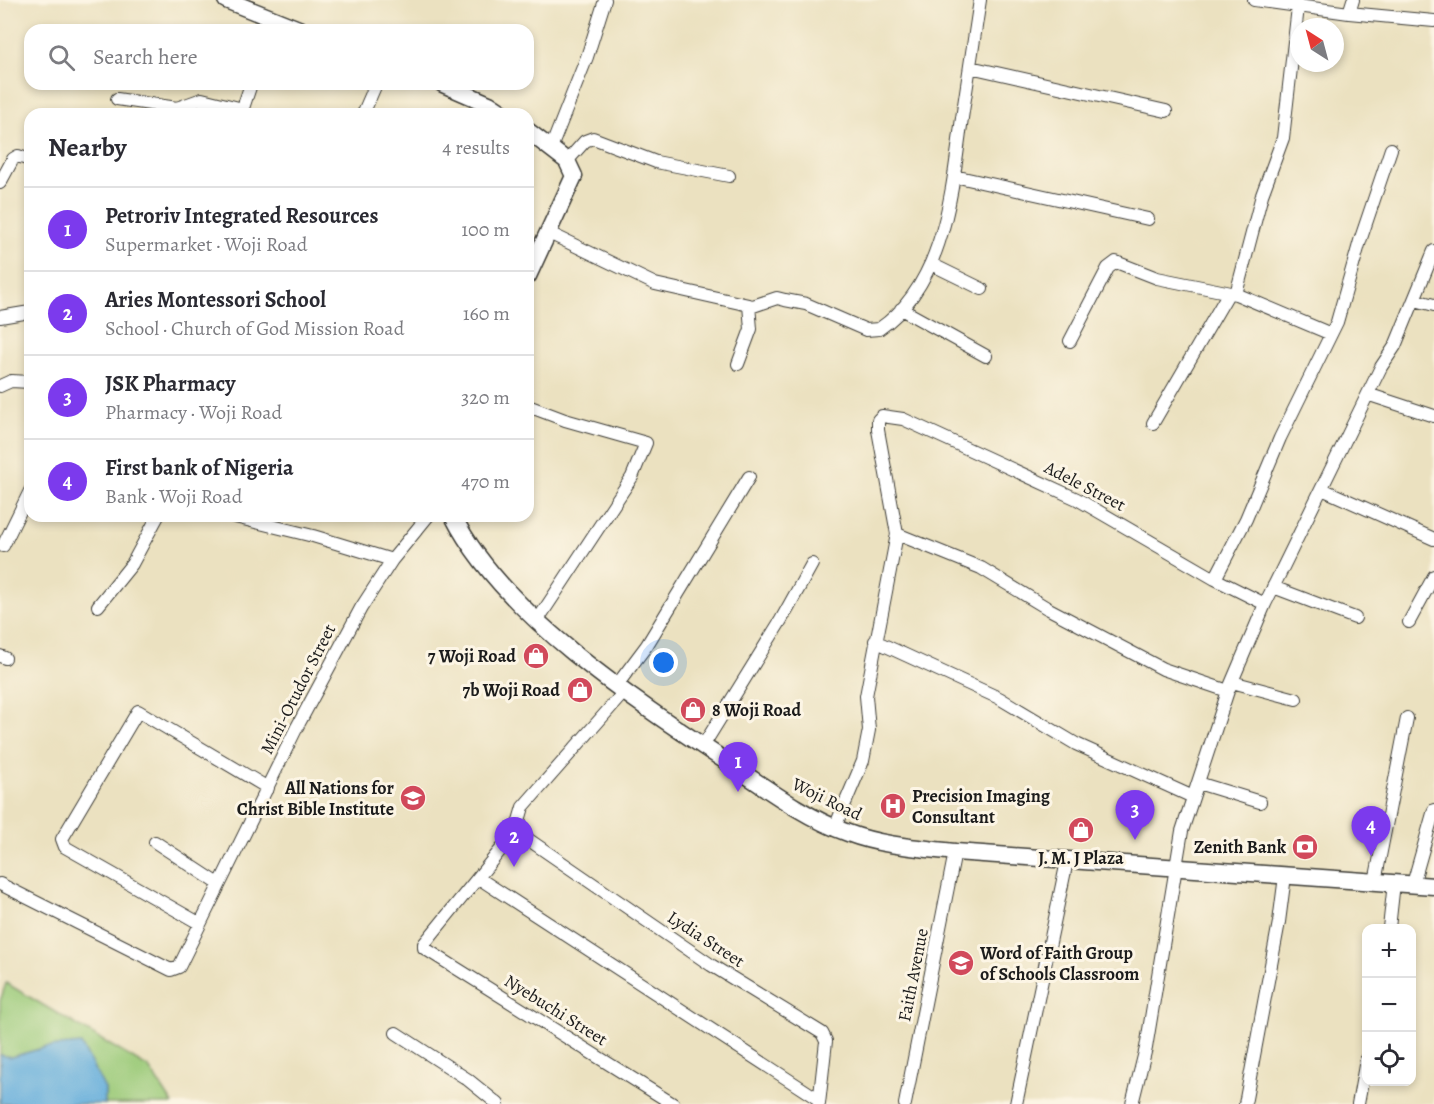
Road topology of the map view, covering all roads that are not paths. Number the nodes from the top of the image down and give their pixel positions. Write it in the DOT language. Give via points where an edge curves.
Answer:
graph roads {
  1 [pos="226,0"];
  2 [pos="605,0"];
  3 [pos="610,0"];
  4 [pos="980,0"];
  5 [pos="1254,0"];
  6 [pos="1353,0"];
  7 [pos="1298,7"];
  8 [pos="1349,13"];
  9 [pos="1434,21"];
  10 [pos="270,24"];
  11 [pos="970,67"];
  12 [pos="249,90"];
  13 [pos="373,90"];
  14 [pos="455,90"];
  15 [pos="117,99"];
  16 [pos="177,108"];
  17 [pos="177,108"];
  18 [pos="232,108"];
  19 [pos="243,108"];
  20 [pos="366,108"];
  21 [pos="492,108"];
  22 [pos="1166,111"];
  23 [pos="534,135"];
  24 [pos="551,148"];
  25 [pos="1391,149"];
  26 [pos="24,158"];
  27 [pos="567,161"];
  28 [pos="729,176"];
  29 [pos="954,176"];
  30 [pos="0,183"];
  31 [pos="1148,219"];
  32 [pos="549,233"];
  33 [pos="1434,251"];
  34 [pos="534,264"];
  35 [pos="931,264"];
  36 [pos="982,289"];
  37 [pos="1232,294"];
  38 [pos="1414,300"];
  39 [pos="749,305"];
  40 [pos="1434,305"];
  41 [pos="901,309"];
  42 [pos="24,313"];
  43 [pos="0,317"];
  44 [pos="1331,334"];
  45 [pos="1070,341"];
  46 [pos="986,356"];
  47 [pos="738,364"];
  48 [pos="24,382"];
  49 [pos="0,386"];
  50 [pos="1370,395"];
  51 [pos="534,408"];
  52 [pos="1434,416"];
  53 [pos="1153,423"];
  54 [pos="749,477"];
  55 [pos="1322,489"];
  56 [pos="24,503"];
  57 [pos="155,522"];
  58 [pos="256,522"];
  59 [pos="423,522"];
  60 [pos="456,522"];
  61 [pos="897,534"];
  62 [pos="1434,539"];
  63 [pos="3,546"];
  64 [pos="392,560"];
  65 [pos="812,564"];
  66 [pos="1434,576"];
  67 [pos="1215,579"];
  68 [pos="1273,587"];
  69 [pos="1265,604"];
  70 [pos="98,606"];
  71 [pos="1355,618"];
  72 [pos="537,621"];
  73 [pos="1409,622"];
  74 [pos="875,641"];
  75 [pos="1230,687"];
  76 [pos="621,688"];
  77 [pos="1296,699"];
  78 [pos="1407,718"];
  79 [pos="703,746"];
  80 [pos="1198,783"];
  81 [pos="268,788"];
  82 [pos="1193,797"];
  83 [pos="1260,802"];
  84 [pos="1434,810"];
  85 [pos="835,827"];
  86 [pos="516,831"];
  87 [pos="155,842"];
  88 [pos="956,852"];
  89 [pos="1067,861"];
  90 [pos="1175,869"];
  91 [pos="1285,876"];
  92 [pos="480,879"];
  93 [pos="1375,882"];
  94 [pos="1394,883"];
  95 [pos="0,884"];
  96 [pos="219,884"];
  97 [pos="1413,884"];
  98 [pos="1434,886"];
  99 [pos="199,923"];
  100 [pos="1389,924"];
  101 [pos="396,1033"];
  102 [pos="1362,1082"];
  103 [pos="818,1102"];
  104 [pos="498,1104"];
  105 [pos="673,1104"];
  106 [pos="905,1104"];
  107 [pos="1016,1104"];
  108 [pos="1132,1104"];
  109 [pos="1245,1104"];
  110 [pos="1358,1104"];
  1 -- 10 [label="main road"];
  2 -- 3 [label="street"];
  2 -- 24 [label="street" via="588,57"];
  4 -- 11 [label="street"];
  5 -- 7 [label="street"];
  6 -- 8 [label="street"];
  7 -- 8 [label="street"];
  7 -- 37 [label="street" via="1283,138"];
  8 -- 9 [label="street"];
  11 -- 22 [label="street"];
  11 -- 29 [label="street"];
  12 -- 19 [label="street"];
  13 -- 20 [label="street"];
  14 -- 21 [label="main road"];
  15 -- 16 [label="street"];
  17 -- 18 [label="street" via="202,99"];
  23 -- 24 [label="main road"];
  24 -- 27 [label="main road"];
  25 -- 44 [label="street"];
  26 -- 30 [label="street" via="13,159"];
  27 -- 28 [label="street" via="585,141 593,138 656,162"];
  27 -- 32 [label="main road" via="574,172 573,182"];
  29 -- 31 [label="street"];
  29 -- 35 [label="street"];
  32 -- 34 [label="main road"];
  32 -- 39 [label="street" via="655,284"];
  33 -- 38 [label="street"];
  35 -- 36 [label="street"];
  35 -- 41 [label="street"];
  37 -- 44 [label="street"];
  37 -- 45 [label="street" via="1157,278 1116,262 1107,268"];
  37 -- 53 [label="street"];
  38 -- 40 [label="street"];
  38 -- 50 [label="street"];
  39 -- 41 [label="street" via="761,306 777,298 873,331"];
  39 -- 47 [label="street" via="751,329"];
  41 -- 46 [label="street"];
  42 -- 43 [label="street"];
  44 -- 67 [label="street"];
  48 -- 49 [label="street"];
  50 -- 52 [label="street"];
  50 -- 55 [label="street"];
  51 -- 72 [label="street" via="646,443 632,477"];
  54 -- 76 [label="street"];
  55 -- 62 [label="street"];
  55 -- 68 [label="street"];
  56 -- 63 [label="street"];
  57 -- 70 [label="street" via="132,564"];
  58 -- 64 [label="street"];
  59 -- 64 [label="street, Mini-Otudor Street"];
  60 -- 72 [label="main road, Woji Road" via="478,559"];
  61 -- 67 [label="street, Adele Street" via="878,430 882,416 903,419 1077,499"];
  61 -- 74 [label="street"];
  61 -- 75 [label="street" via="981,568 1162,669"];
  64 -- 81 [label="street, Mini-Otudor Street" via="361,608"];
  65 -- 79 [label="street"];
  66 -- 73 [label="street"];
  67 -- 69 [label="street, Adele Street"];
  68 -- 69 [label="street"];
  68 -- 71 [label="street"];
  69 -- 75 [label="street"];
  72 -- 76 [label="main road, Woji Road"];
  74 -- 82 [label="street" via="999,698 1076,744"];
  74 -- 85 [label="street" via="866,696 869,730 865,755"];
  75 -- 77 [label="street"];
  75 -- 80 [label="street"];
  76 -- 79 [label="main road, Woji Road"];
  76 -- 86 [label="street" via="523,807"];
  78 -- 93 [label="street"];
  79 -- 85 [label="main road, Woji Road" via="798,808"];
  80 -- 82 [label="street"];
  80 -- 83 [label="street"];
  81 -- 96 [label="street, Mini-Otudor Street"];
  81 -- 99 [label="street" via="142,712 135,713 62,843"];
  82 -- 90 [label="street"];
  84 -- 97 [label="street"];
  85 -- 88 [label="main road, Woji Road" via="874,841"];
  86 -- 92 [label="street"];
  86 -- 103 [label="street, Lydia Street" via="711,965 822,1033 826,1041"];
  87 -- 96 [label="street"];
  88 -- 89 [label="main road, Woji Road"];
  88 -- 106 [label="street, Faith Avenue"];
  89 -- 90 [label="main road, Woji Road"];
  89 -- 107 [label="street"];
  90 -- 91 [label="main road, Woji Road"];
  90 -- 108 [label="street" via="1146,1048"];
  91 -- 93 [label="main road, Woji Road"];
  91 -- 109 [label="street"];
  92 -- 103 [label="street"];
  92 -- 105 [label="street, Nyebuchi Street" via="424,944 426,951"];
  93 -- 94 [label="main road, Woji Road"];
  94 -- 97 [label="main road, Woji Road"];
  94 -- 100 [label="street"];
  95 -- 99 [label="street, Mini-Otudor Street" via="171,970 179,967"];
  96 -- 99 [label="street, Mini-Otudor Street"];
  97 -- 98 [label="main road, Woji Road"];
  101 -- 104 [label="street" via="468,1079"];
  102 -- 110 [label="street"];
}
